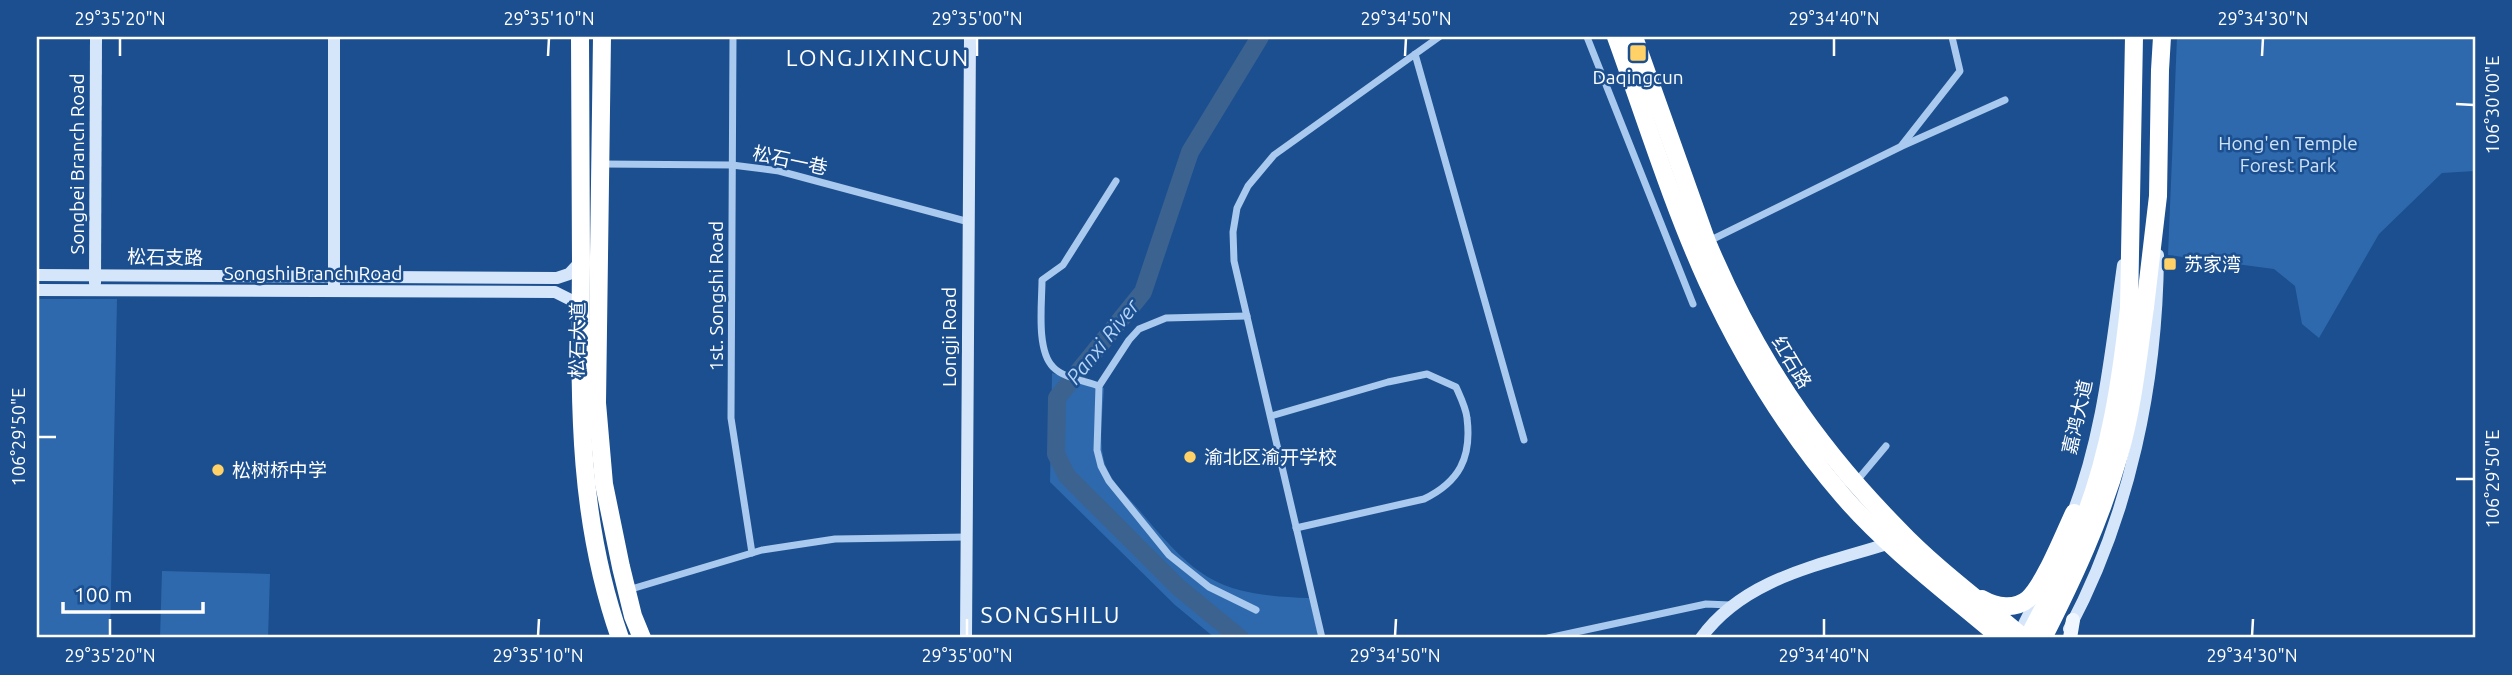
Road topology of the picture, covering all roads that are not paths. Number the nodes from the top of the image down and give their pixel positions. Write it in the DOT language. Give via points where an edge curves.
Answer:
graph roads {
  1 [pos="96,37"];
  2 [pos="334,37"];
  3 [pos="580,37"];
  4 [pos="602,37"];
  5 [pos="733,37"];
  6 [pos="970,37"];
  7 [pos="1439,37"];
  8 [pos="1587,37"];
  9 [pos="1616,37"];
  10 [pos="1634,37"];
  11 [pos="1952,37"];
  12 [pos="2134,37"];
  13 [pos="2162,37"];
  14 [pos="1415,54"];
  15 [pos="2005,100"];
  16 [pos="1902,146"];
  17 [pos="600,164"];
  18 [pos="732,165"];
  19 [pos="1116,181"];
  20 [pos="2133,192"];
  21 [pos="2158,196"];
  22 [pos="969,222"];
  23 [pos="1707,242"];
  24 [pos="581,261"];
  25 [pos="37,275"];
  26 [pos="95,275"];
  27 [pos="334,278"];
  28 [pos="37,290"];
  29 [pos="95,291"];
  30 [pos="334,293"];
  31 [pos="1693,304"];
  32 [pos="2137,307"];
  33 [pos="580,313"];
  34 [pos="1247,316"];
  35 [pos="1100,386"];
  36 [pos="1271,416"];
  37 [pos="1524,440"];
  38 [pos="1886,446"];
  39 [pos="1855,483"];
  40 [pos="2074,513"];
  41 [pos="1296,528"];
  42 [pos="967,537"];
  43 [pos="1890,543"];
  44 [pos="752,553"];
  45 [pos="2046,580"];
  46 [pos="627,590"];
  47 [pos="1969,591"];
  48 [pos="2084,597"];
  49 [pos="1730,605"];
  50 [pos="1256,610"];
  51 [pos="2073,620"];
  52 [pos="2018,637"];
  53 [pos="620,638"];
  54 [pos="642,638"];
  55 [pos="966,638"];
  56 [pos="1322,638"];
  57 [pos="1548,638"];
  58 [pos="1700,638"];
  59 [pos="2043,638"];
  60 [pos="2063,638"];
  61 [pos="2070,638"];
  1 -- 26 [label="street, Songbei Branch Road"];
  2 -- 27 [label="street"];
  3 -- 24 [label="highway, 松石大道"];
  4 -- 17 [label="highway, 松石大道"];
  5 -- 18 [label="street, 1st. Songshi Road"];
  6 -- 22 [label="street, Longji Road"];
  7 -- 14 [label="street"];
  8 -- 31 [label="street"];
  9 -- 43 [label="highway, 红石路" via="1692,244 1758,380 1844,497"];
  10 -- 23 [label="highway, 红石路"];
  11 -- 16 [label="street" via="1960,71"];
  12 -- 20 [label="highway, 嘉鸿大道"];
  13 -- 21 [label="highway, 嘉鸿大道"];
  14 -- 34 [label="street" via="1275,155 1248,186 1237,208 1233,232 1234,261"];
  14 -- 37 [label="street"];
  15 -- 16 [label="street"];
  16 -- 23 [label="street"];
  17 -- 18 [label="street, 松石一巷"];
  17 -- 46 [label="highway, 松石大道" via="597,403 604,484"];
  18 -- 22 [label="street, 松石一巷" via="789,173"];
  18 -- 44 [label="street, 1st. Songshi Road" via="731,418"];
  19 -- 35 [label="street" via="1063,265 1042,280 1042,346 1053,367"];
  20 -- 32 [label="highway, 嘉鸿大道"];
  20 -- 40 [label="street, 嘉鸿大道" via="2106,388"];
  21 -- 32 [label="highway, 嘉鸿大道"];
  21 -- 48 [label="street, 嘉鸿大道" via="2158,310 2149,386 2113,527"];
  22 -- 42 [label="street, Longji Road"];
  23 -- 39 [label="highway, 红石路" via="1772,372"];
  24 -- 27 [label="street, 松石支路" via="569,274 557,278"];
  24 -- 33 [label="highway, 松石大道"];
  25 -- 26 [label="street, 松石支路"];
  26 -- 27 [label="street, 松石支路"];
  26 -- 29 [label="street, Songbei Branch Road"];
  27 -- 30 [label="street"];
  28 -- 29 [label="street, Songshi Branch Road"];
  29 -- 30 [label="street, Songshi Branch Road"];
  30 -- 33 [label="street, Songshi Branch Road" via="555,292 571,300"];
  32 -- 52 [label="highway, 嘉鸿大道, bridge" via="2084,520 2056,584"];
  32 -- 59 [label="highway, 嘉鸿大道, bridge" via="2135,382 2120,454 2096,524"];
  33 -- 53 [label="highway, 松石大道" via="579,405 585,485 594,547"];
  34 -- 35 [label="street" via="1152,321 1129,340"];
  34 -- 36 [label="street"];
  35 -- 50 [label="street" via="1097,450 1109,481 1169,555 1209,587"];
  36 -- 41 [label="street"];
  36 -- 41 [label="street" via="1427,374 1456,387 1467,416 1460,469 1440,491 1424,499"];
  38 -- 39 [label="street"];
  39 -- 47 [label="highway, 红石路" via="1900,531"];
  40 -- 45 [label="street, 嘉鸿大道"];
  40 -- 47 [label="highway" via="2030,598 2000,606"];
  41 -- 56 [label="street"];
  42 -- 44 [label="street" via="835,539"];
  42 -- 55 [label="street, Longji Road"];
  43 -- 49 [label="street" via="1772,581"];
  43 -- 52 [label="highway, 红石路"];
  44 -- 46 [label="street"];
  45 -- 48 [label="street" via="2046,595 2054,606 2070,608"];
  45 -- 52 [label="street, 嘉鸿大道"];
  46 -- 54 [label="highway, 松石大道"];
  47 -- 52 [label="highway, 红石路"];
  48 -- 51 [label="street, 嘉鸿大道"];
  49 -- 57 [label="street" via="1706,604"];
  49 -- 58 [label="street"];
  51 -- 60 [label="street, 嘉鸿大道"];
  51 -- 61 [label="main road"];
}
